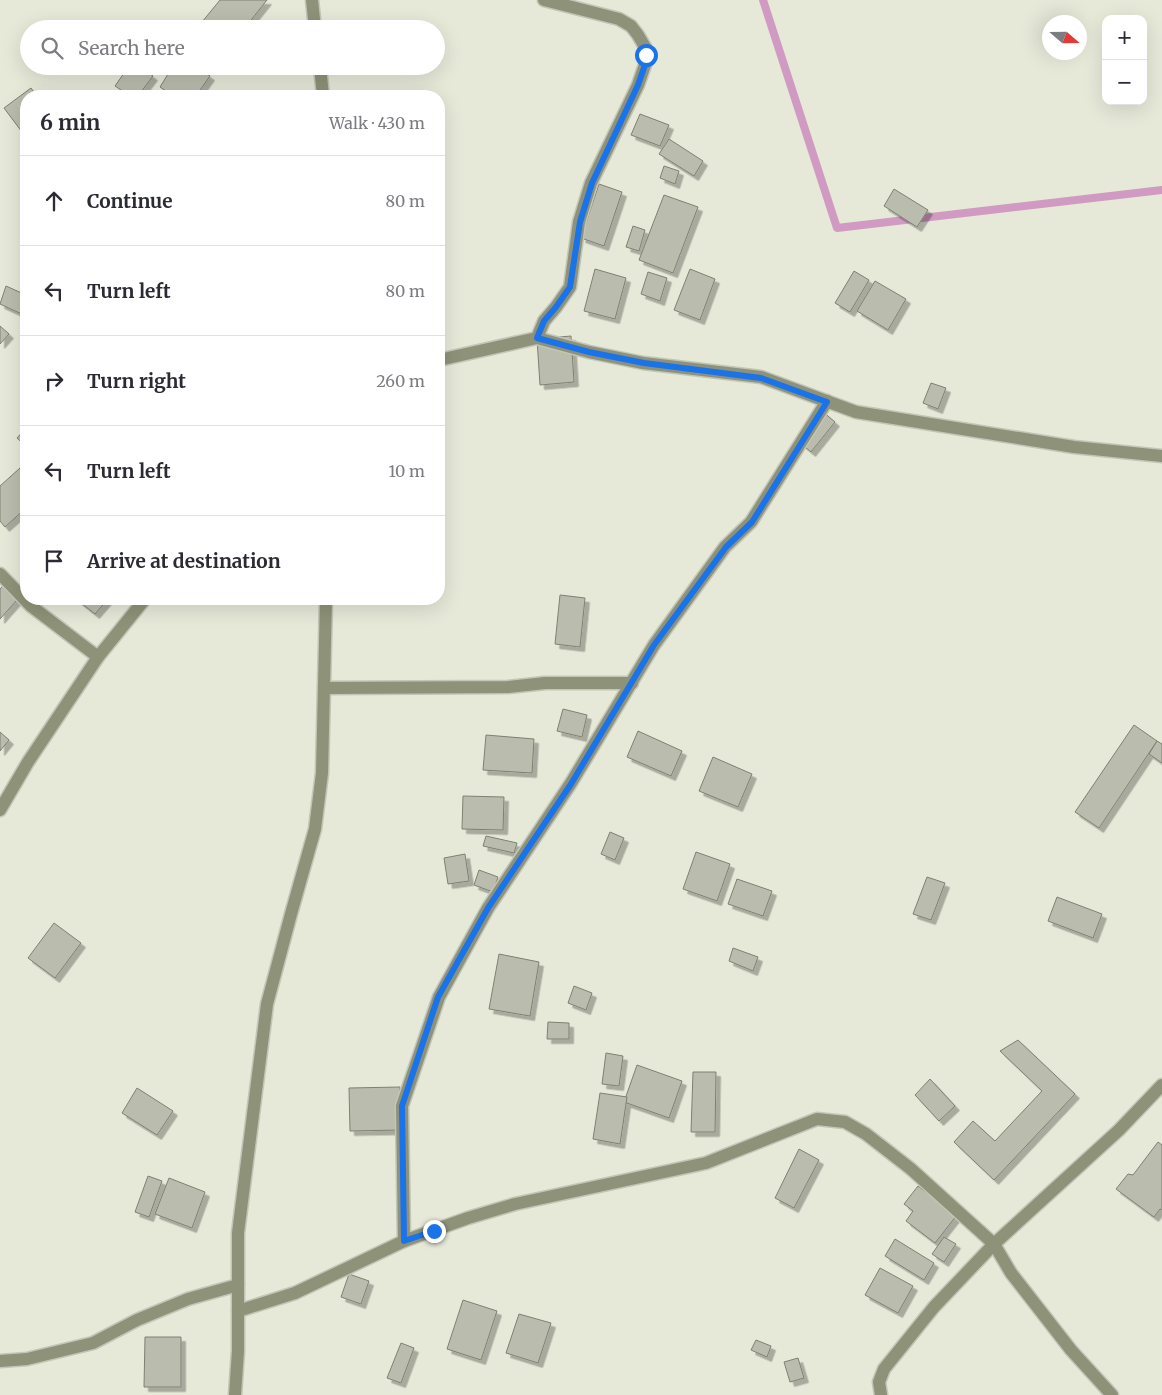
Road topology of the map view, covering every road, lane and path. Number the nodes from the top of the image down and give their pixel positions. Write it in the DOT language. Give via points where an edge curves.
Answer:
graph roads {
  1 [pos="312,0"];
  2 [pos="544,0"];
  3 [pos="314,20"];
  4 [pos="321,75"];
  5 [pos="322,90"];
  6 [pos="537,338"];
  7 [pos="445,359"];
  8 [pos="827,402"];
  9 [pos="1162,456"];
  10 [pos="0,574"];
  11 [pos="20,595"];
  12 [pos="30,605"];
  13 [pos="140,605"];
  14 [pos="326,605"];
  15 [pos="98,657"];
  16 [pos="632,683"];
  17 [pos="324,688"];
  18 [pos="0,810"];
  19 [pos="1162,1085"];
  20 [pos="404,1241"];
  21 [pos="994,1244"];
  22 [pos="238,1286"];
  23 [pos="238,1311"];
  24 [pos="0,1361"];
  25 [pos="235,1395"];
  26 [pos="881,1395"];
  27 [pos="1112,1395"];
  1 -- 3 [label="street"];
  2 -- 6 [label="street" via="619,19 631,26 645,47 646,62 592,183 580,222 570,287 544,321"];
  4 -- 5 [label="street"];
  6 -- 7 [label="street"];
  6 -- 8 [label="street" via="644,363 761,378"];
  8 -- 9 [label="street" via="856,412 953,429"];
  8 -- 16 [label="street" via="752,522 720,554 654,645"];
  10 -- 11 [label="street"];
  12 -- 15 [label="street"];
  13 -- 15 [label="street"];
  14 -- 17 [label="street"];
  15 -- 18 [label="street"];
  16 -- 17 [label="street"];
  16 -- 20 [label="street" via="571,784 488,908 438,997 402,1106"];
  17 -- 22 [label="street" via="322,774 315,829 267,1004 238,1233"];
  19 -- 21 [label="street" via="1119,1130"];
  20 -- 21 [label="street" via="515,1204 706,1163 817,1119 845,1122 866,1134 911,1169"];
  20 -- 23 [label="street" via="295,1293"];
  21 -- 26 [label="street" via="934,1307 884,1369 879,1382"];
  21 -- 27 [label="street" via="1017,1281 1071,1350"];
  22 -- 23 [label="street"];
  22 -- 24 [label="street" via="188,1299 93,1343 27,1359"];
  23 -- 25 [label="street"];
}
